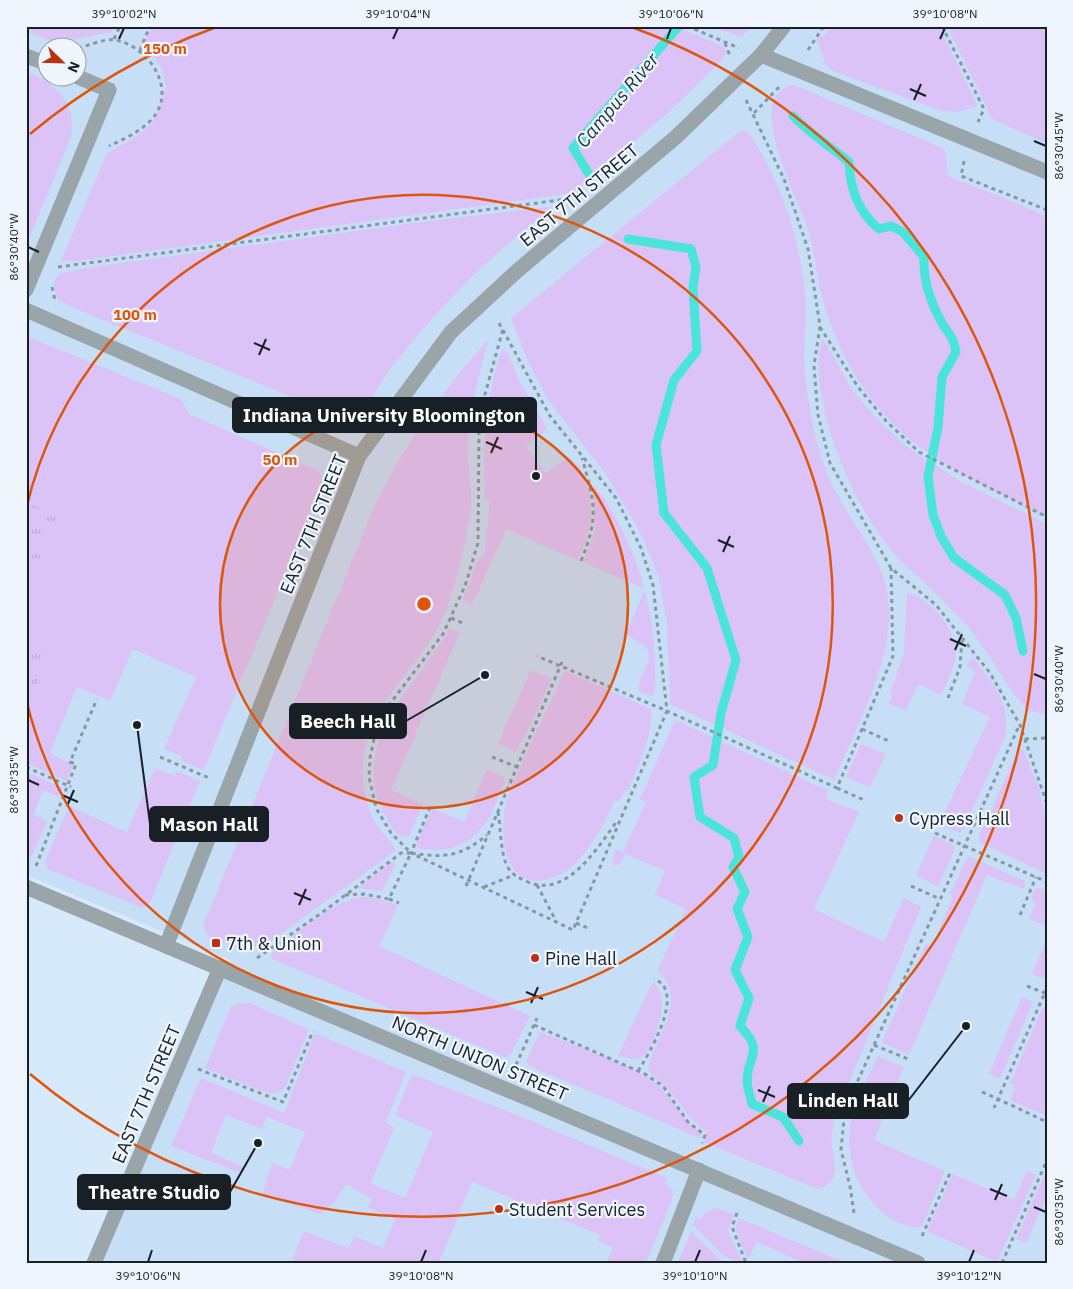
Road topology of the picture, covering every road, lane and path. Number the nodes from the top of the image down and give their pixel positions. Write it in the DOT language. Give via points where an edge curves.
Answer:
graph roads {
  1 [pos="120,26"];
  2 [pos="150,26"];
  3 [pos="687,26"];
  4 [pos="784,26"];
  5 [pos="942,26"];
  6 [pos="114,40"];
  7 [pos="725,43"];
  8 [pos="88,46"];
  9 [pos="140,50"];
  10 [pos="761,55"];
  11 [pos="26,56"];
  12 [pos="38,60"];
  13 [pos="738,78"];
  14 [pos="88,81"];
  15 [pos="984,109"];
  16 [pos="108,146"];
  17 [pos="1047,172"];
  18 [pos="573,198"];
  19 [pos="60,259"];
  20 [pos="58,267"];
  21 [pos="35,270"];
  22 [pos="54,274"];
  23 [pos="51,282"];
  24 [pos="26,290"];
  25 [pos="56,306"];
  26 [pos="26,310"];
  27 [pos="499,323"];
  28 [pos="820,326"];
  29 [pos="504,329"];
  30 [pos="333,419"];
  31 [pos="363,419"];
  32 [pos="581,454"];
  33 [pos="359,456"];
  34 [pos="1047,517"];
  35 [pos="581,561"];
  36 [pos="891,568"];
  37 [pos="451,618"];
  38 [pos="464,624"];
  39 [pos="962,637"];
  40 [pos="537,656"];
  41 [pos="561,664"];
  42 [pos="948,698"];
  43 [pos="97,699"];
  44 [pos="666,711"];
  45 [pos="1020,726"];
  46 [pos="862,729"];
  47 [pos="1047,738"];
  48 [pos="1025,739"];
  49 [pos="891,742"];
  50 [pos="160,757"];
  51 [pos="492,757"];
  52 [pos="26,767"];
  53 [pos="517,767"];
  54 [pos="210,778"];
  55 [pos="67,785"];
  56 [pos="71,787"];
  57 [pos="837,788"];
  58 [pos="864,800"];
  59 [pos="1047,804"];
  60 [pos="430,807"];
  61 [pos="498,810"];
  62 [pos="620,817"];
  63 [pos="935,833"];
  64 [pos="488,834"];
  65 [pos="963,846"];
  66 [pos="411,853"];
  67 [pos="36,866"];
  68 [pos="514,875"];
  69 [pos="1036,877"];
  70 [pos="468,880"];
  71 [pos="1047,882"];
  72 [pos="536,884"];
  73 [pos="466,886"];
  74 [pos="911,886"];
  75 [pos="26,887"];
  76 [pos="484,887"];
  77 [pos="345,894"];
  78 [pos="389,899"];
  79 [pos="940,899"];
  80 [pos="398,903"];
  81 [pos="1020,915"];
  82 [pos="557,922"];
  83 [pos="576,923"];
  84 [pos="588,928"];
  85 [pos="573,930"];
  86 [pos="571,934"];
  87 [pos="166,946"];
  88 [pos="257,958"];
  89 [pos="220,968"];
  90 [pos="654,979"];
  91 [pos="1027,986"];
  92 [pos="1047,988"];
  93 [pos="1046,994"];
  94 [pos="321,1011"];
  95 [pos="536,1018"];
  96 [pos="534,1025"];
  97 [pos="874,1045"];
  98 [pos="908,1059"];
  99 [pos="516,1066"];
  100 [pos="198,1068"];
  101 [pos="638,1071"];
  102 [pos="982,1092"];
  103 [pos="998,1099"];
  104 [pos="994,1108"];
  105 [pos="1047,1122"];
  106 [pos="702,1143"];
  107 [pos="1047,1160"];
  108 [pos="699,1170"];
  109 [pos="950,1173"];
  110 [pos="737,1213"];
  111 [pos="922,1236"];
  112 [pos="860,1238"];
  113 [pos="94,1263"];
  114 [pos="663,1263"];
  115 [pos="746,1263"];
  116 [pos="918,1263"];
  117 [pos="1002,1263"];
  1 -- 6 [label="path"];
  2 -- 9 [label="path"];
  3 -- 7 [label="path"];
  4 -- 10 [label="street, EAST 7TH STREET"];
  5 -- 15 [label="path"];
  6 -- 8 [label="path"];
  6 -- 9 [label="path"];
  7 -- 7 [label="path" via="732,60 744,50 733,46"];
  9 -- 16 [label="path" via="155,68 163,95 153,118 132,135"];
  10 -- 13 [label="street, EAST 7TH STREET"];
  10 -- 17 [label="street"];
  11 -- 12 [label="street"];
  13 -- 28 [label="path" via="784,179 808,250"];
  13 -- 33 [label="street, EAST 7TH STREET" via="676,137 516,271 451,332"];
  14 -- 21 [label="street" via="109,90"];
  18 -- 20 [label="path"];
  19 -- 20 [label="path"];
  20 -- 21 [label="path"];
  20 -- 22 [label="path"];
  21 -- 24 [label="street"];
  23 -- 25 [label="path"];
  26 -- 33 [label="street"];
  27 -- 29 [label="path"];
  28 -- 34 [label="path" via="858,387 886,421 919,452"];
  28 -- 36 [label="path" via="814,366 817,405 830,462"];
  29 -- 32 [label="path" via="550,416"];
  29 -- 37 [label="path" via="484,398 479,431 478,543"];
  30 -- 31 [label="path" via="355,424"];
  32 -- 35 [label="path" via="592,492 594,520"];
  32 -- 44 [label="path" via="616,498 641,548 653,585"];
  33 -- 87 [label="street, EAST 7TH STREET"];
  36 -- 39 [label="path" via="936,605"];
  36 -- 46 [label="path" via="893,656"];
  37 -- 38 [label="path"];
  37 -- 66 [label="path" via="443,634 389,705 374,739 370,758 369,777 376,808 391,833"];
  39 -- 42 [label="path" via="960,668"];
  39 -- 45 [label="path" via="990,673"];
  40 -- 41 [label="path"];
  41 -- 44 [label="path"];
  41 -- 53 [label="path"];
  43 -- 55 [label="path" via="70,762 76,764"];
  44 -- 57 [label="path"];
  44 -- 62 [label="path"];
  45 -- 48 [label="path"];
  45 -- 65 [label="path"];
  46 -- 49 [label="path"];
  46 -- 57 [label="path"];
  47 -- 48 [label="path"];
  48 -- 59 [label="path"];
  50 -- 54 [label="path"];
  51 -- 53 [label="path"];
  52 -- 55 [label="path"];
  53 -- 61 [label="path"];
  55 -- 56 [label="path"];
  55 -- 67 [label="path"];
  57 -- 58 [label="path"];
  60 -- 66 [label="path"];
  61 -- 64 [label="path"];
  61 -- 68 [label="path" via="506,858"];
  62 -- 72 [label="path" via="587,860 564,880 546,886"];
  62 -- 83 [label="path"];
  63 -- 65 [label="path"];
  64 -- 66 [label="path" via="471,848 455,855 438,857"];
  64 -- 70 [label="path"];
  65 -- 69 [label="path"];
  65 -- 79 [label="path"];
  66 -- 70 [label="path"];
  66 -- 77 [label="path" via="401,853"];
  66 -- 78 [label="path"];
  68 -- 72 [label="path"];
  68 -- 76 [label="path"];
  69 -- 71 [label="path"];
  69 -- 81 [label="path"];
  70 -- 73 [label="path"];
  70 -- 76 [label="path"];
  72 -- 82 [label="path"];
  74 -- 79 [label="path"];
  75 -- 87 [label="street, NORTH UNION STREET"];
  76 -- 82 [label="path"];
  77 -- 78 [label="path"];
  77 -- 88 [label="path"];
  78 -- 80 [label="path"];
  79 -- 97 [label="path"];
  82 -- 85 [label="path"];
  83 -- 84 [label="path"];
  83 -- 85 [label="path"];
  85 -- 86 [label="path"];
  87 -- 89 [label="street, NORTH UNION STREET"];
  89 -- 94 [label="street, NORTH UNION STREET"];
  89 -- 113 [label="street, EAST 7TH STREET"];
  90 -- 101 [label="path" via="663,986 667,999 665,1019"];
  91 -- 93 [label="path"];
  92 -- 93 [label="path"];
  93 -- 103 [label="path"];
  94 -- 100 [label="path" via="283,1102"];
  94 -- 108 [label="street, NORTH UNION STREET"];
  95 -- 96 [label="path"];
  96 -- 99 [label="path"];
  96 -- 101 [label="path"];
  97 -- 98 [label="path"];
  97 -- 112 [label="path" via="845,1109 841,1150"];
  101 -- 106 [label="path" via="663,1086 688,1122 705,1135"];
  102 -- 103 [label="path"];
  103 -- 104 [label="path"];
  103 -- 105 [label="path"];
  107 -- 117 [label="path"];
  108 -- 112 [label="street, NORTH UNION STREET"];
  108 -- 114 [label="street"];
  109 -- 111 [label="path"];
  110 -- 115 [label="path" via="732,1227"];
  112 -- 116 [label="street, NORTH UNION STREET"];
}
